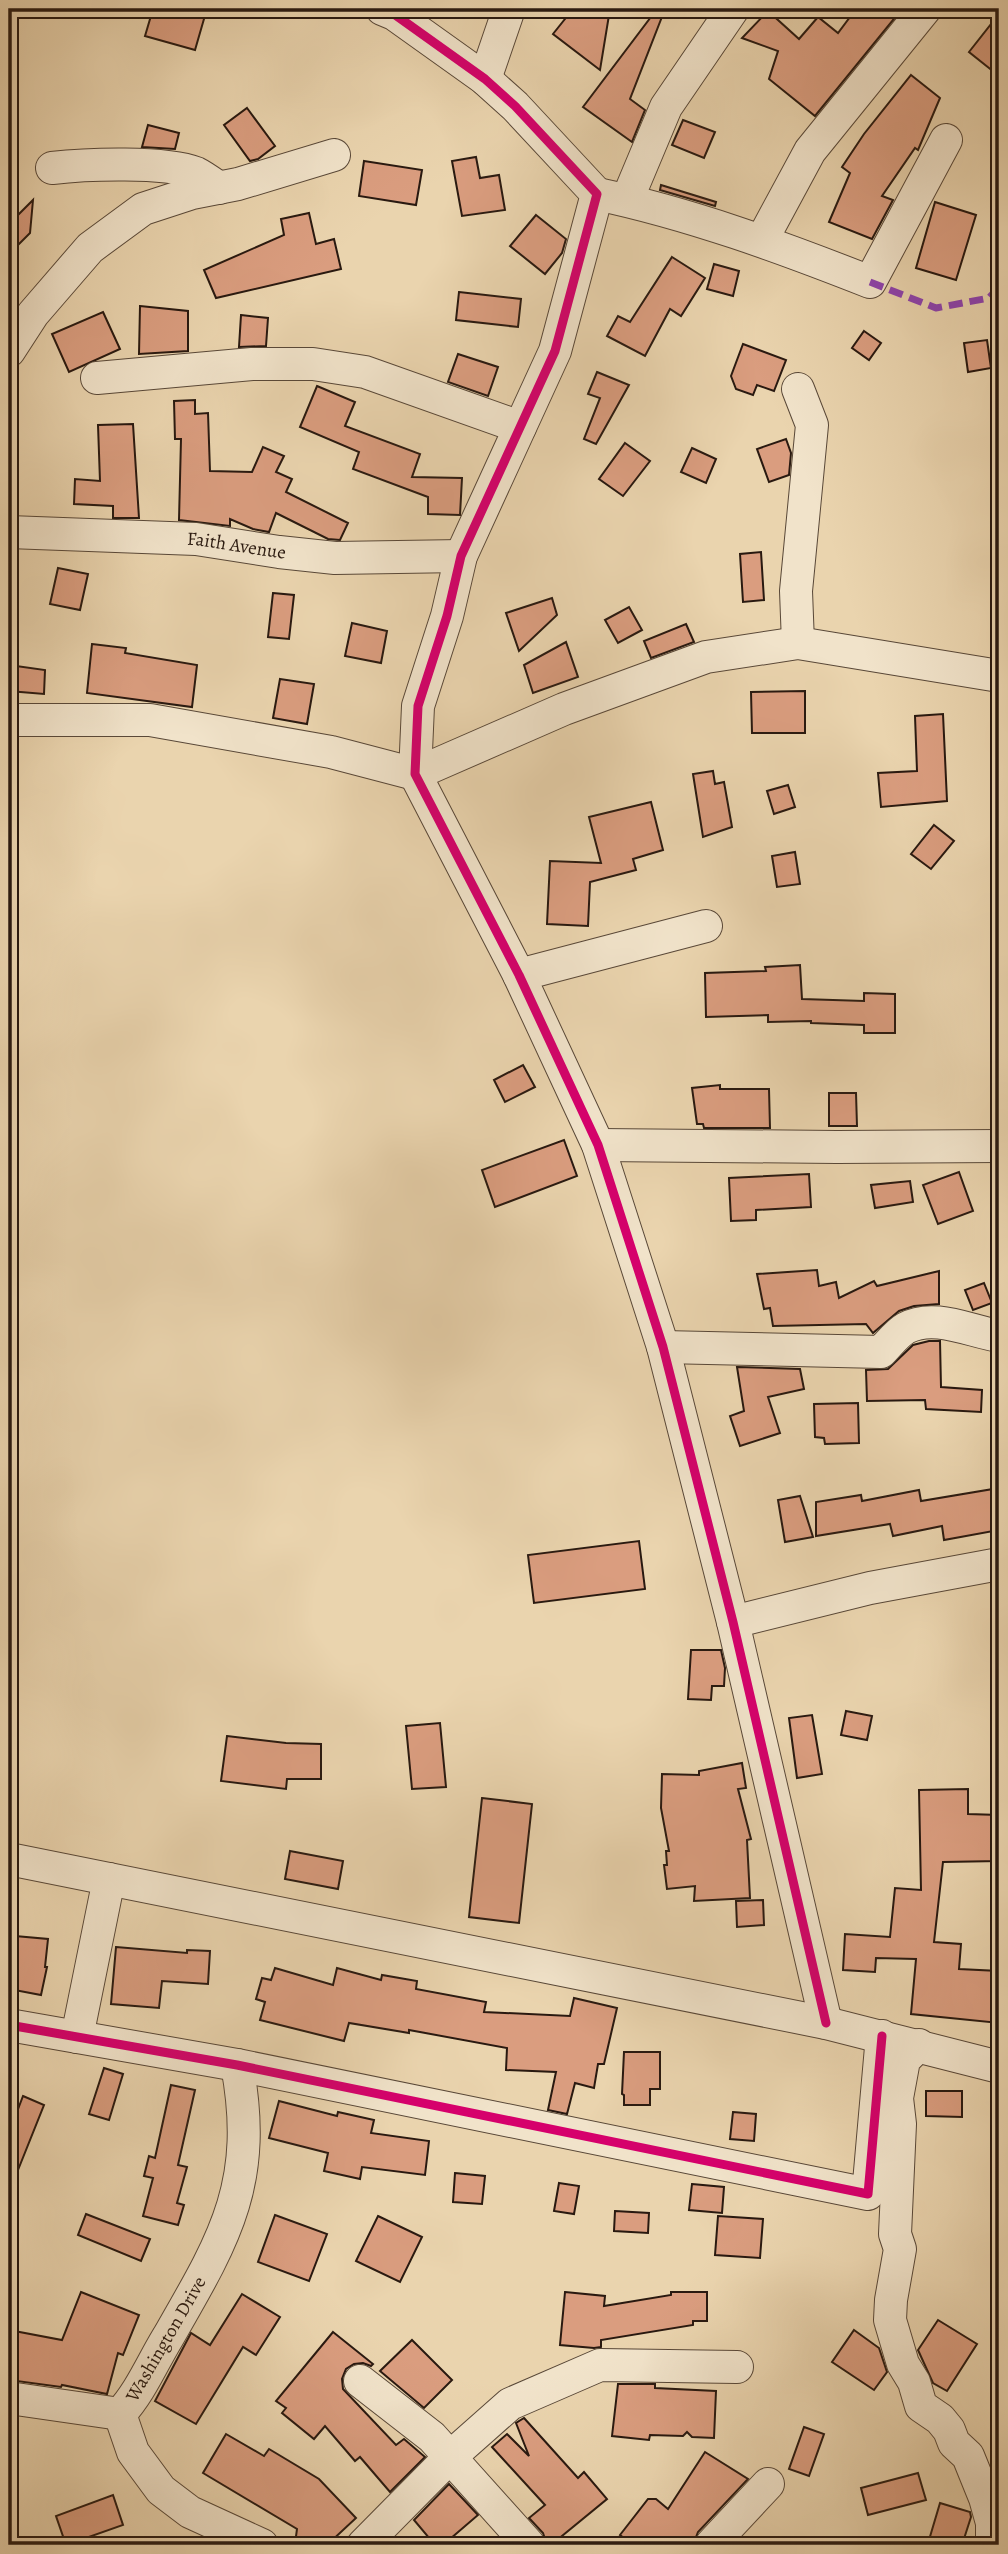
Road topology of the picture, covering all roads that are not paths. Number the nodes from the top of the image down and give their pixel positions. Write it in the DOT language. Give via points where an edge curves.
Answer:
graph roads {
  1 [pos="382,9"];
  2 [pos="509,9"];
  3 [pos="733,9"];
  4 [pos="925,9"];
  5 [pos="485,79"];
  6 [pos="946,140"];
  7 [pos="334,155"];
  8 [pos="52,168"];
  9 [pos="219,188"];
  10 [pos="612,197"];
  11 [pos="762,240"];
  12 [pos="9,351"];
  13 [pos="97,378"];
  14 [pos="798,389"];
  15 [pos="520,427"];
  16 [pos="9,532"];
  17 [pos="461,556"];
  18 [pos="798,643"];
  19 [pos="999,676"];
  20 [pos="9,720"];
  21 [pos="415,774"];
  22 [pos="706,926"];
  23 [pos="519,975"];
  24 [pos="598,1145"];
  25 [pos="999,1146"];
  26 [pos="999,1336"];
  27 [pos="663,1347"];
  28 [pos="999,1564"];
  29 [pos="733,1622"];
  30 [pos="9,1859"];
  31 [pos="109,1879"];
  32 [pos="826,2023"];
  33 [pos="9,2025"];
  34 [pos="882,2036"];
  35 [pos="77,2037"];
  36 [pos="919,2045"];
  37 [pos="237,2065"];
  38 [pos="999,2067"];
  39 [pos="900,2074"];
  40 [pos="886,2197"];
  41 [pos="737,2367"];
  42 [pos="360,2381"];
  43 [pos="9,2398"];
  44 [pos="120,2414"];
  45 [pos="449,2458"];
  46 [pos="768,2484"];
  47 [pos="262,2545"];
  48 [pos="363,2545"];
  49 [pos="529,2545"];
  50 [pos="711,2545"];
  51 [pos="992,2545"];
  1 -- 5 [label="street"];
  2 -- 5 [label="street"];
  3 -- 10 [label="street"];
  4 -- 11 [label="street" via="810,150"];
  5 -- 10 [label="street"];
  6 -- 11 [label="street" via="870,282"];
  7 -- 9 [label="street"];
  8 -- 9 [label="street" via="85,164 178,169 196,173"];
  9 -- 12 [label="street" via="143,209 90,248 33,314"];
  10 -- 11 [label="street"];
  10 -- 15 [label="street" via="555,351"];
  13 -- 15 [label="street" via="252,364 313,364 365,372"];
  14 -- 18 [label="street" via="812,425 796,591"];
  15 -- 17 [label="street"];
  16 -- 17 [label="street, Faith Avenue" via="197,539 335,558"];
  17 -- 21 [label="street" via="418,706"];
  18 -- 19 [label="street"];
  18 -- 21 [label="street" via="706,657 564,709"];
  20 -- 21 [label="street" via="150,720 331,752"];
  21 -- 23 [label="street"];
  22 -- 23 [label="street"];
  23 -- 24 [label="street"];
  24 -- 25 [label="street"];
  24 -- 27 [label="street"];
  26 -- 27 [label="street" via="935,1320 905,1328 881,1352"];
  27 -- 29 [label="street"];
  28 -- 29 [label="street" via="870,1588"];
  29 -- 32 [label="street"];
  30 -- 31 [label="street"];
  31 -- 32 [label="street"];
  31 -- 35 [label="street"];
  32 -- 34 [label="street"];
  33 -- 35 [label="street"];
  34 -- 36 [label="street"];
  34 -- 39 [label="street" via="888,2060"];
  34 -- 40 [label="street"];
  35 -- 37 [label="street"];
  36 -- 38 [label="street"];
  36 -- 39 [label="street" via="904,2060"];
  37 -- 40 [label="street"];
  37 -- 44 [label="street, Washington Drive" via="244,2105 238,2195 224,2235 192,2295 135,2398"];
  39 -- 40 [label="street" via="900,2124"];
  40 -- 51 [label="street" via="900,2249 891,2300 893,2332 921,2406 940,2419 968,2456 992,2523"];
  41 -- 45 [label="street" via="600,2365 510,2404"];
  42 -- 45 [label="street" via="432,2437"];
  43 -- 44 [label="street"];
  44 -- 47 [label="street, Washington Drive" via="133,2452 161,2490 190,2512"];
  45 -- 48 [label="street"];
  45 -- 49 [label="street"];
  46 -- 50 [label="street"];
}
